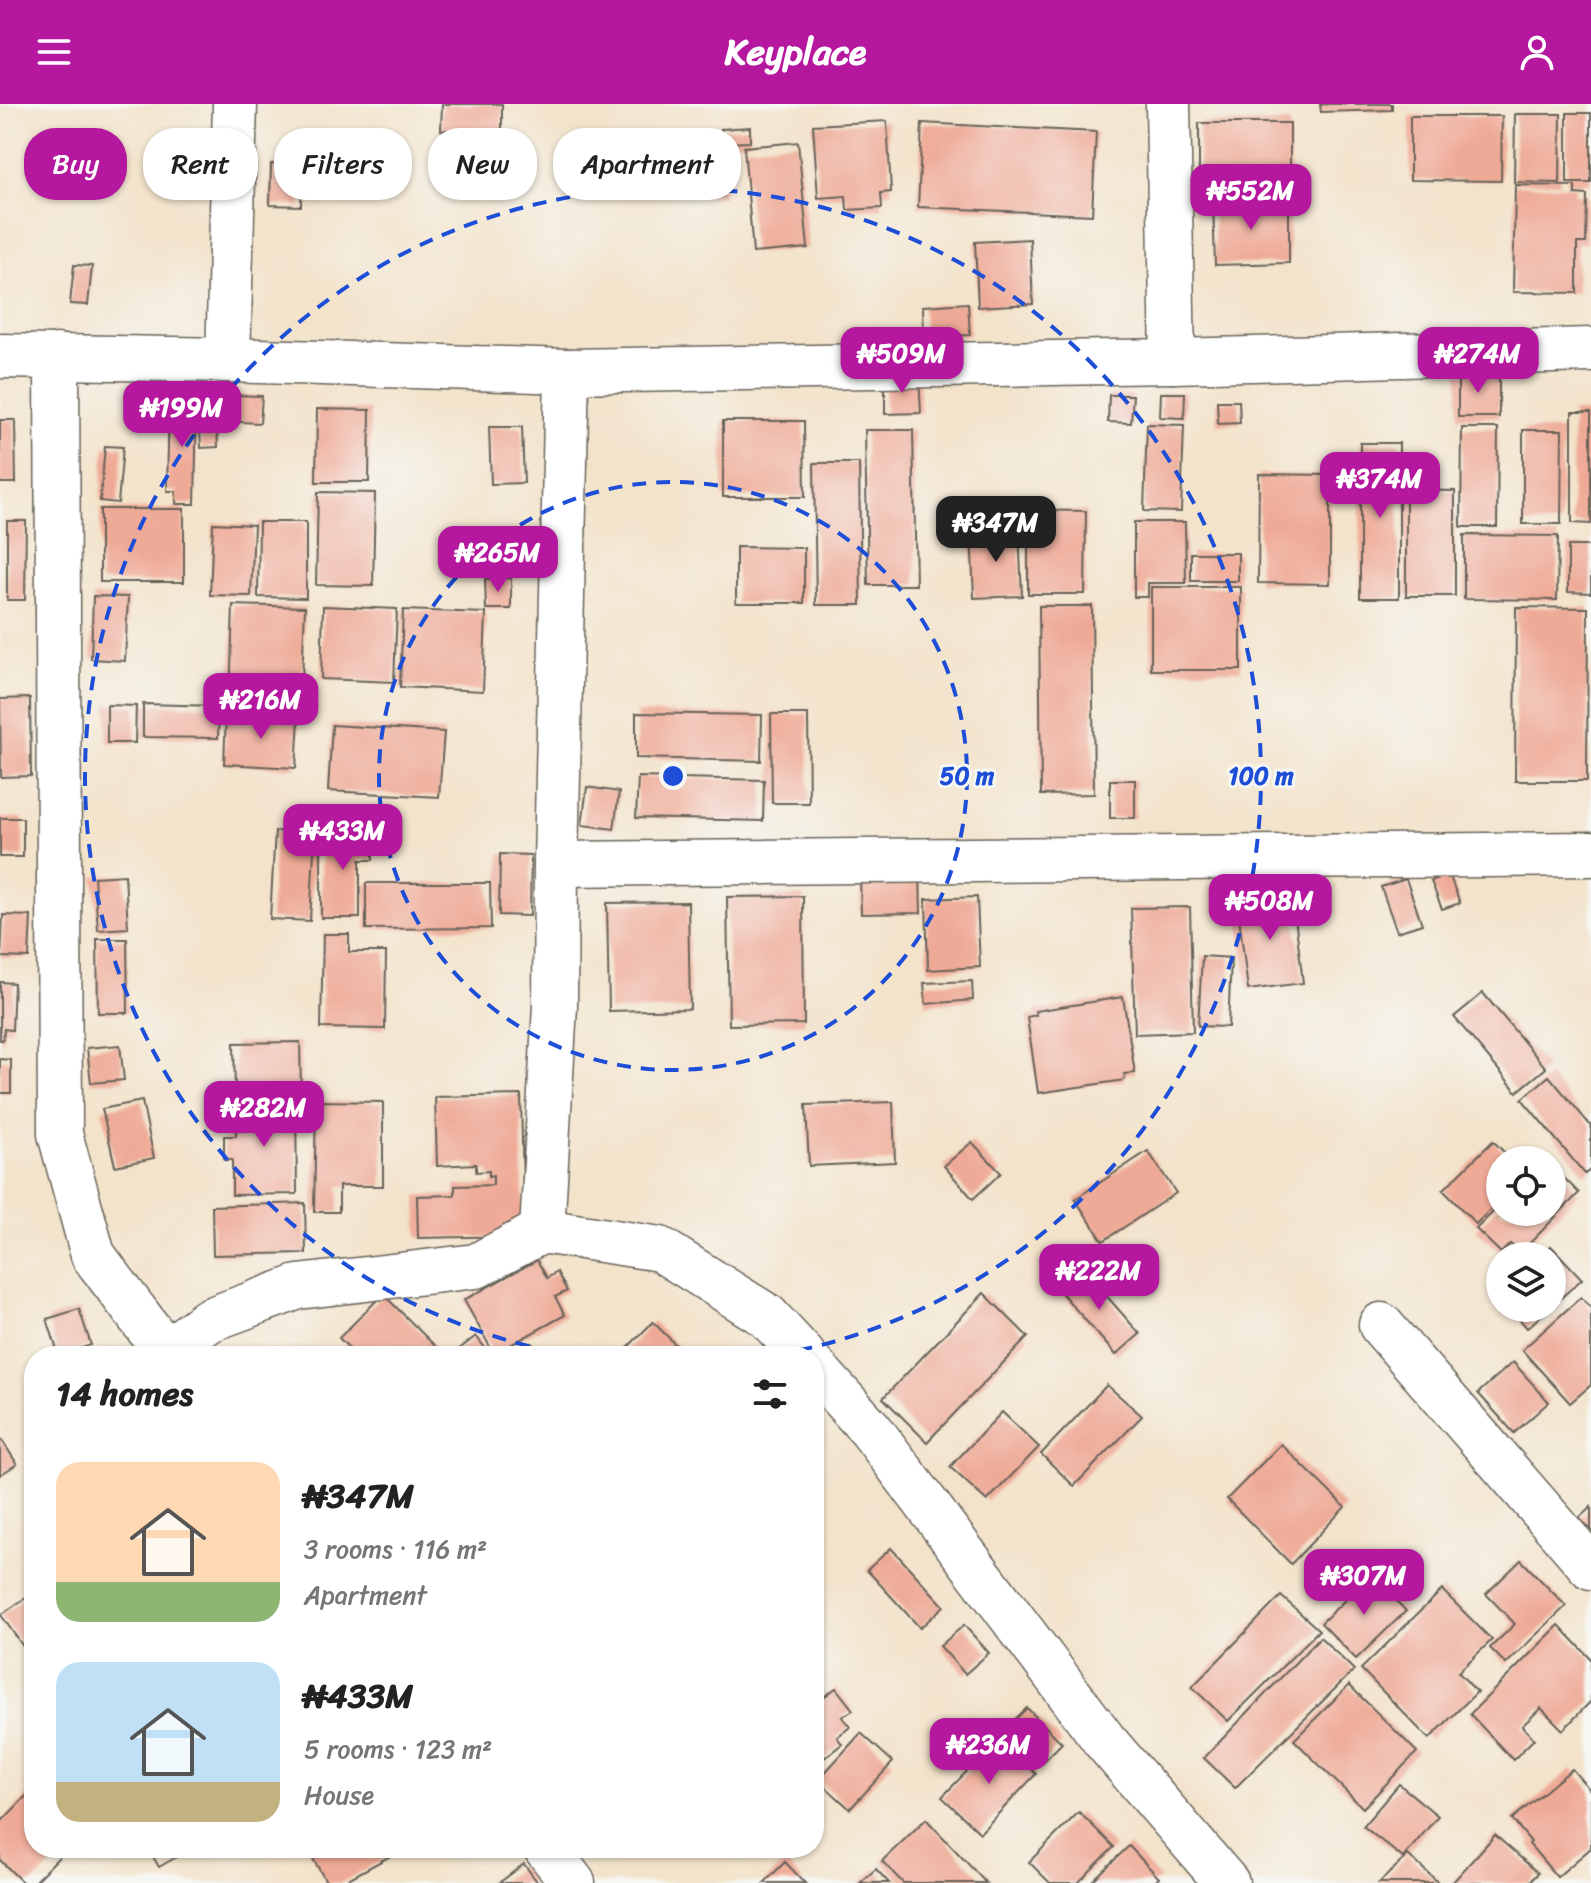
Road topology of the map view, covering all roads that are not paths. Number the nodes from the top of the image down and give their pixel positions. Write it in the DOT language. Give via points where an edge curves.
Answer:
graph roads {
  1 [pos="235,104"];
  2 [pos="1168,104"];
  3 [pos="1591,350"];
  4 [pos="0,356"];
  5 [pos="57,356"];
  6 [pos="228,360"];
  7 [pos="1173,361"];
  8 [pos="567,371"];
  9 [pos="1591,854"];
  10 [pos="556,864"];
  11 [pos="542,1231"];
  12 [pos="1381,1325"];
  13 [pos="161,1346"];
  14 [pos="177,1346"];
  15 [pos="795,1346"];
  16 [pos="824,1378"];
  17 [pos="1591,1567"];
  18 [pos="554,1858"];
  19 [pos="573,1883"];
  20 [pos="1227,1883"];
  1 -- 6 [label="street"];
  2 -- 7 [label="street"];
  3 -- 7 [label="street"];
  4 -- 5 [label="street"];
  5 -- 6 [label="street"];
  5 -- 13 [label="street" via="60,1134 93,1255"];
  6 -- 8 [label="street"];
  7 -- 8 [label="street"];
  8 -- 10 [label="street"];
  9 -- 10 [label="street"];
  10 -- 11 [label="street" via="555,1006"];
  11 -- 14 [label="street" via="476,1266 298,1287 209,1320"];
  11 -- 15 [label="street" via="660,1249 767,1316"];
  12 -- 17 [label="street"];
  16 -- 20 [label="street" via="871,1430 1104,1740"];
  18 -- 19 [label="street"];
}
